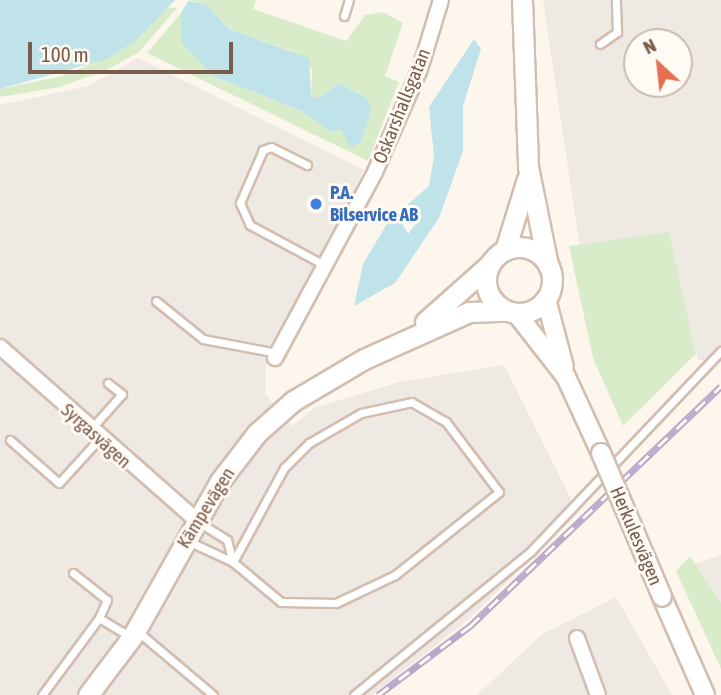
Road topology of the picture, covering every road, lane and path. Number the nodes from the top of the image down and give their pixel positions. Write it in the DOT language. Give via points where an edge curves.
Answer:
graph roads {
  1 [pos="349,0"];
  2 [pos="441,0"];
  3 [pos="522,0"];
  4 [pos="616,0"];
  5 [pos="344,16"];
  6 [pos="600,44"];
  7 [pos="307,165"];
  8 [pos="528,167"];
  9 [pos="505,250"];
  10 [pos="490,264"];
  11 [pos="548,265"];
  12 [pos="326,267"];
  13 [pos="546,299"];
  14 [pos="156,301"];
  15 [pos="511,312"];
  16 [pos="0,347"];
  17 [pos="721,351"];
  18 [pos="277,355"];
  19 [pos="364,359"];
  20 [pos="566,377"];
  21 [pos="108,383"];
  22 [pos="94,435"];
  23 [pos="10,440"];
  24 [pos="196,520"];
  25 [pos="186,539"];
  26 [pos="233,562"];
  27 [pos="73,573"];
  28 [pos="99,618"];
  29 [pos="134,633"];
  30 [pos="577,638"];
  31 [pos="42,695"];
  32 [pos="88,695"];
  33 [pos="213,695"];
  34 [pos="354,695"];
  35 [pos="598,695"];
  36 [pos="705,695"];
  1 -- 5 [label="lane"];
  2 -- 12 [label="street, Oskarshallsgatan" via="420,69"];
  3 -- 8 [label="main road"];
  4 -- 6 [label="lane" via="617,32"];
  7 -- 12 [label="lane" via="271,147 264,150 240,203 250,225"];
  8 -- 9 [label="main road" via="523,208"];
  8 -- 11 [label="main road"];
  9 -- 10 [label="main road"];
  9 -- 11 [label="main road" via="534,251"];
  10 -- 15 [label="main road" via="486,286"];
  10 -- 19 [label="main road, Kämpevägen" via="438,314"];
  11 -- 13 [label="main road"];
  12 -- 18 [label="street, Oskarshallsgatan"];
  13 -- 15 [label="main road"];
  13 -- 20 [label="street, Herkulesvägen"];
  14 -- 18 [label="lane" via="203,339"];
  15 -- 19 [label="main road, Kämpevägen" via="468,312"];
  15 -- 20 [label="street, Herkulesvägen"];
  16 -- 22 [label="street, Syrgasvägen"];
  17 -- 34 [label="lane" via="531,551"];
  19 -- 24 [label="main road, Kämpevägen" via="293,401 257,433"];
  20 -- 36 [label="street, Herkulesvägen, bridge"];
  21 -- 22 [label="lane" via="122,394"];
  22 -- 23 [label="lane" via="59,483"];
  22 -- 24 [label="street, Syrgasvägen"];
  24 -- 25 [label="main road, Kämpevägen"];
  24 -- 26 [label="lane" via="227,540"];
  25 -- 26 [label="lane"];
  25 -- 29 [label="main road, Kämpevägen"];
  26 -- 26 [label="lane" via="281,602 335,603 395,575 499,492 446,422 412,402 361,413 309,443 284,468"];
  27 -- 28 [label="lane" via="107,600"];
  28 -- 29 [label="lane"];
  28 -- 31 [label="lane"];
  29 -- 32 [label="main road, Kämpevägen"];
  29 -- 33 [label="lane"];
  30 -- 35 [label="street"];
}
